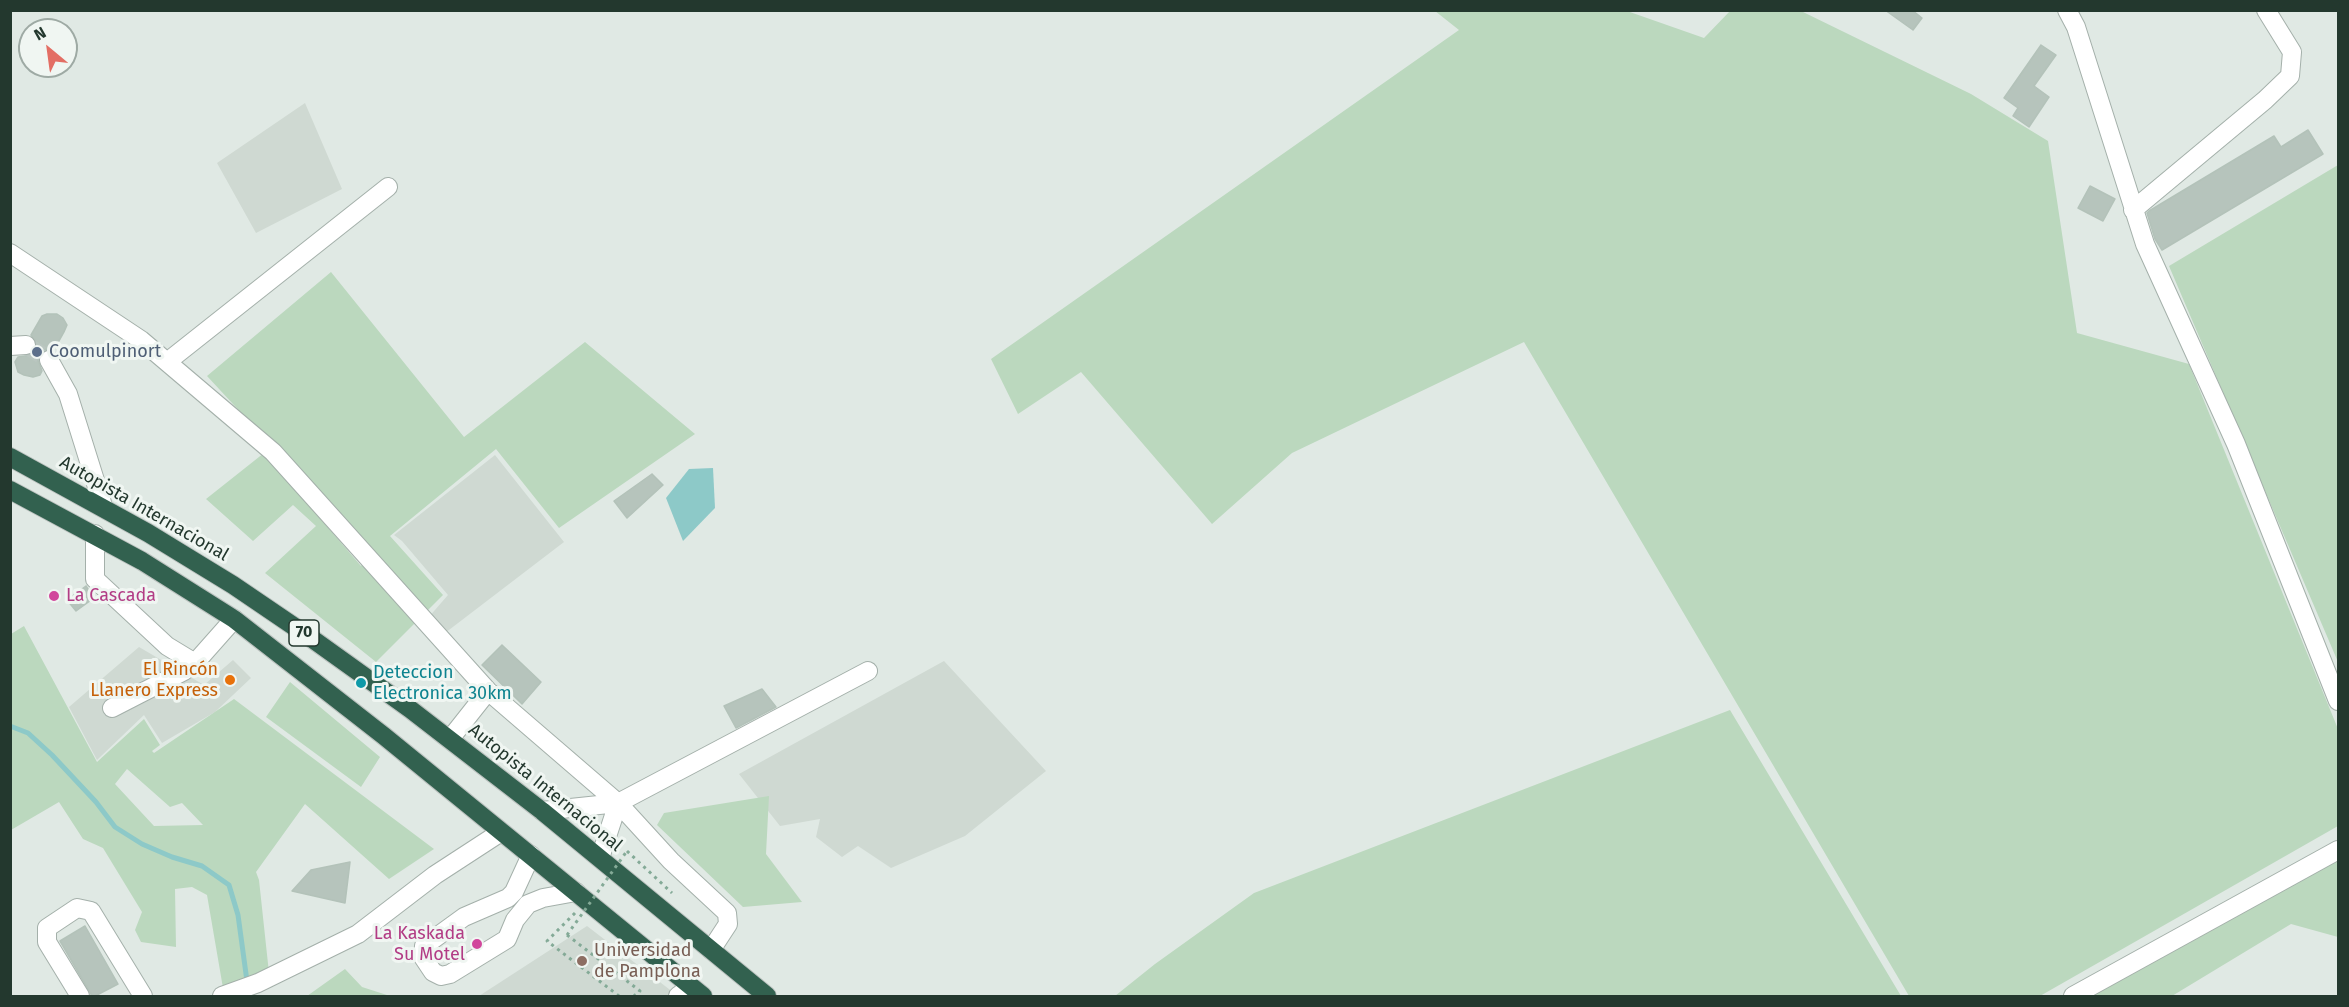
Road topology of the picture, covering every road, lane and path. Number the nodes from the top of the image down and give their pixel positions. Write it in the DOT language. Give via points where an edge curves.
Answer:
graph roads {
  1 [pos="2067,10"];
  2 [pos="2266,10"];
  3 [pos="388,187"];
  4 [pos="2133,210"];
  5 [pos="10,254"];
  6 [pos="49,360"];
  7 [pos="167,362"];
  8 [pos="10,457"];
  9 [pos="10,490"];
  10 [pos="103,506"];
  11 [pos="95,534"];
  12 [pos="234,619"];
  13 [pos="195,663"];
  14 [pos="868,671"];
  15 [pos="488,691"];
  16 [pos="2338,702"];
  17 [pos="112,708"];
  18 [pos="450,739"];
  19 [pos="624,800"];
  20 [pos="542,811"];
  21 [pos="501,832"];
  22 [pos="2338,850"];
  23 [pos="627,851"];
  24 [pos="531,855"];
  25 [pos="600,858"];
  26 [pos="581,896"];
  27 [pos="498,903"];
  28 [pos="515,920"];
  29 [pos="711,950"];
  30 [pos="691,993"];
  31 [pos="80,996"];
  32 [pos="142,996"];
  33 [pos="222,996"];
  34 [pos="619,996"];
  35 [pos="634,996"];
  36 [pos="767,996"];
  37 [pos="2073,996"];
  1 -- 4 [label="street" via="2076,27"];
  2 -- 4 [label="street" via="2292,52 2290,76"];
  3 -- 7 [label="street"];
  4 -- 16 [label="street" via="2236,444"];
  5 -- 7 [label="street" via="141,340"];
  6 -- 10 [label="street" via="68,394"];
  7 -- 15 [label="street" via="273,452"];
  8 -- 10 [label="highway, Autopista Internacional / 70"];
  9 -- 11 [label="highway, 70"];
  10 -- 18 [label="highway, Autopista Internacional / 70" via="243,592"];
  11 -- 12 [label="highway, 70"];
  11 -- 13 [label="street" via="95,579 167,646"];
  12 -- 13 [label="street"];
  12 -- 21 [label="highway, 70"];
  13 -- 17 [label="street"];
  14 -- 19 [label="street"];
  15 -- 18 [label="street"];
  15 -- 19 [label="street"];
  18 -- 20 [label="highway, Autopista Internacional / 70"];
  19 -- 20 [label="street"];
  19 -- 25 [label="street"];
  19 -- 29 [label="street" via="671,861 727,913 728,924"];
  20 -- 25 [label="highway, Autopista Internacional / 70"];
  21 -- 24 [label="highway, 70"];
  21 -- 33 [label="street" via="435,875 358,934 258,983"];
  22 -- 37 [label="street"];
  23 -- 35 [label="path, bridge" via="567,935 640,991"];
  24 -- 26 [label="highway, 70"];
  24 -- 27 [label="street" via="514,892"];
  25 -- 29 [label="highway, Autopista Internacional / 70"];
  26 -- 28 [label="street" via="543,898 528,904"];
  26 -- 30 [label="highway, 70"];
  26 -- 34 [label="path" via="547,941"];
  27 -- 28 [label="street"];
  27 -- 28 [label="street" via="464,916 424,946 423,957 434,972 441,976 450,974 507,939"];
  29 -- 36 [label="highway, Autopista Internacional / 70"];
  31 -- 32 [label="street" via="47,942 47,928 77,909 91,911"];
}
